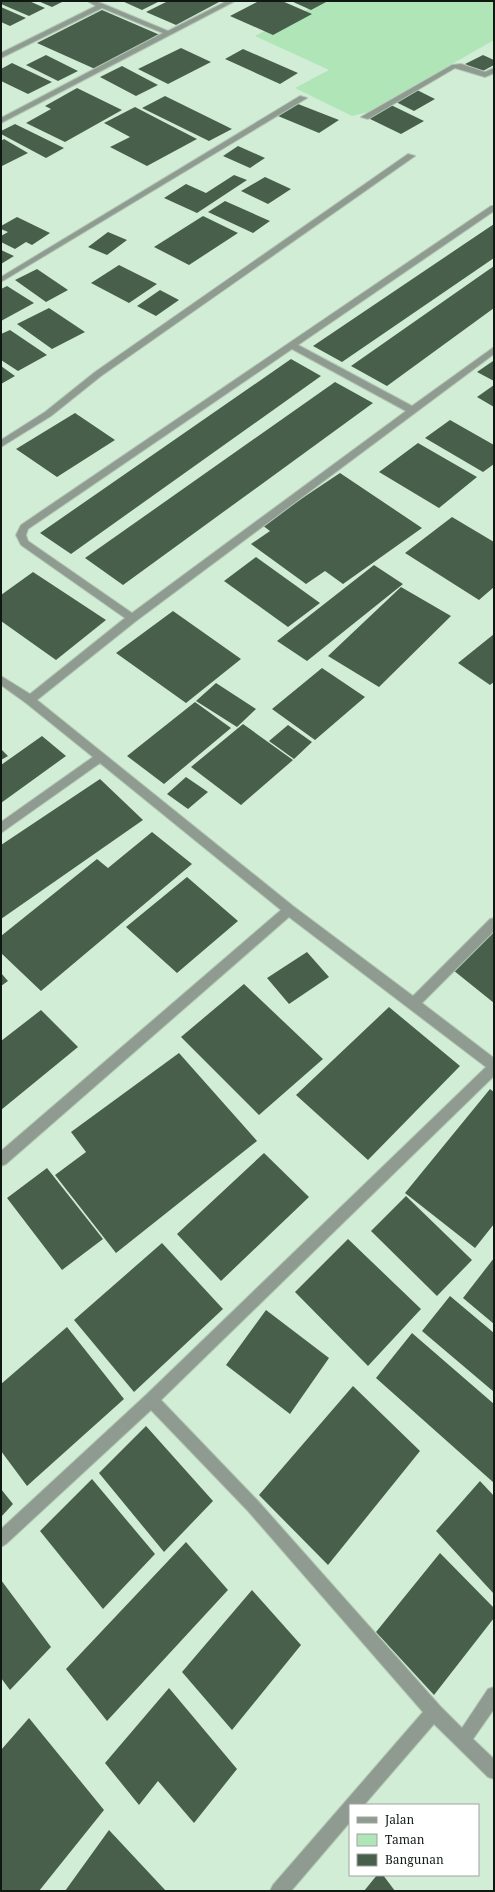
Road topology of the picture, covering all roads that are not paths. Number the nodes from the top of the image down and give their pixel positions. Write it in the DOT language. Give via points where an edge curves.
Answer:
graph roads {
  1 [pos="90,1"];
  2 [pos="232,1"];
  3 [pos="101,6"];
  4 [pos="168,32"];
  5 [pos="1,56"];
  6 [pos="494,70"];
  7 [pos="303,98"];
  8 [pos="365,117"];
  9 [pos="1,121"];
  10 [pos="411,156"];
  11 [pos="494,208"];
  12 [pos="1,280"];
  13 [pos="292,345"];
  14 [pos="494,350"];
  15 [pos="412,410"];
  16 [pos="1,444"];
  17 [pos="132,618"];
  18 [pos="1,680"];
  19 [pos="30,700"];
  20 [pos="99,758"];
  21 [pos="1,828"];
  22 [pos="289,910"];
  23 [pos="494,924"];
  24 [pos="413,1004"];
  25 [pos="494,1067"];
  26 [pos="1,1160"];
  27 [pos="151,1400"];
  28 [pos="1,1539"];
  29 [pos="494,1695"];
  30 [pos="434,1712"];
  31 [pos="463,1740"];
  32 [pos="494,1771"];
  33 [pos="354,1804"];
  34 [pos="349,1810"];
  35 [pos="279,1891"];
  1 -- 3 [label="street"];
  2 -- 4 [label="street"];
  3 -- 4 [label="street"];
  3 -- 5 [label="street"];
  4 -- 9 [label="street"];
  6 -- 8 [label="street" via="484,75 461,66 454,66"];
  7 -- 12 [label="street"];
  10 -- 16 [label="street" via="98,374 48,414"];
  11 -- 13 [label="street"];
  13 -- 15 [label="street"];
  13 -- 17 [label="street" via="24,527 21,535 24,543"];
  14 -- 15 [label="street"];
  15 -- 17 [label="street"];
  17 -- 19 [label="street"];
  18 -- 19 [label="street"];
  19 -- 20 [label="street"];
  20 -- 21 [label="street"];
  20 -- 22 [label="street"];
  22 -- 24 [label="street"];
  22 -- 26 [label="street"];
  23 -- 24 [label="street"];
  24 -- 25 [label="street"];
  25 -- 27 [label="street"];
  27 -- 28 [label="street"];
  27 -- 30 [label="street" via="253,1506"];
  29 -- 31 [label="street"];
  30 -- 31 [label="street"];
  30 -- 33 [label="street"];
  31 -- 32 [label="street"];
  34 -- 35 [label="street"];
}
